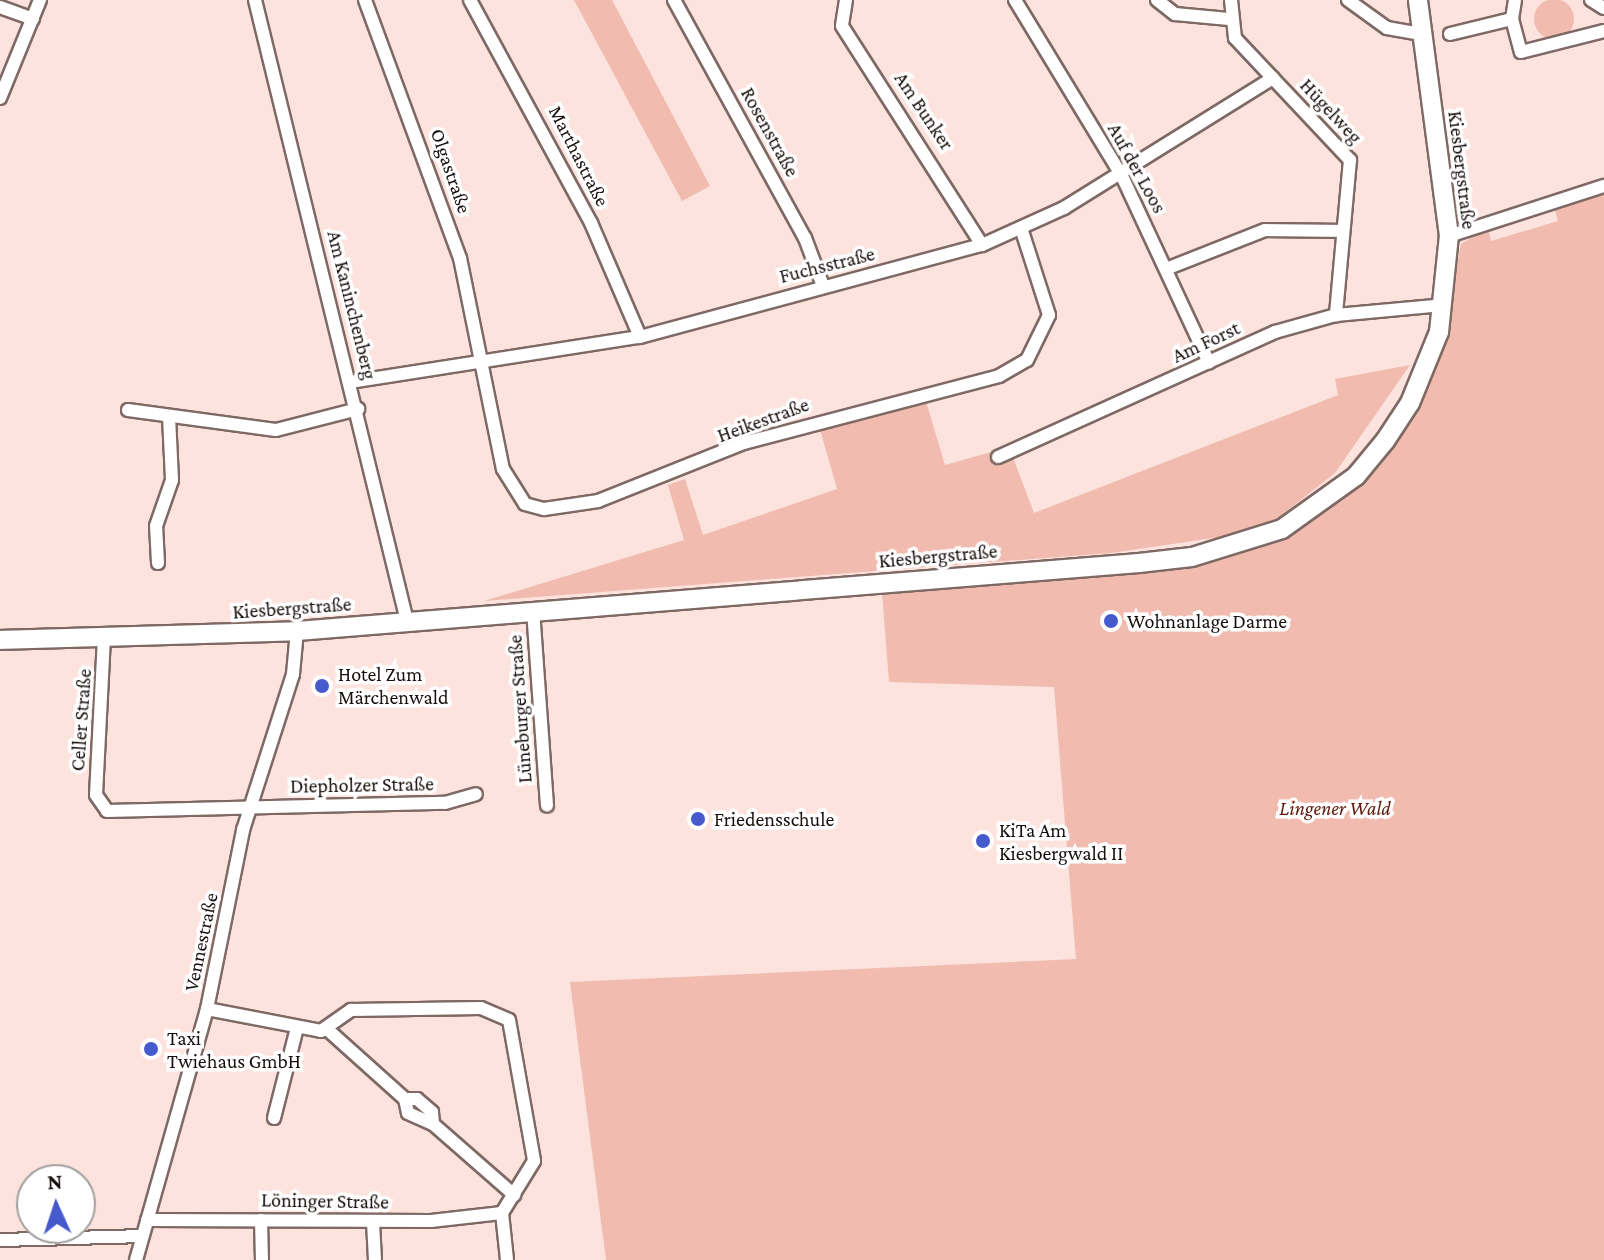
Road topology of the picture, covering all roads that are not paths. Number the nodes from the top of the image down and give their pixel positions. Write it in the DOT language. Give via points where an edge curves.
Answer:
graph roads {
  1 [pos="40,0"];
  2 [pos="255,0"];
  3 [pos="365,0"];
  4 [pos="470,0"];
  5 [pos="674,0"];
  6 [pos="846,0"];
  7 [pos="1015,0"];
  8 [pos="1157,0"];
  9 [pos="1231,0"];
  10 [pos="1348,0"];
  11 [pos="1418,0"];
  12 [pos="1515,0"];
  13 [pos="1591,0"];
  14 [pos="0,7"];
  15 [pos="1604,8"];
  16 [pos="33,19"];
  17 [pos="1229,19"];
  18 [pos="1512,19"];
  19 [pos="1604,31"];
  20 [pos="1422,34"];
  21 [pos="1450,34"];
  22 [pos="1273,78"];
  23 [pos="0,98"];
  24 [pos="1121,174"];
  25 [pos="1604,186"];
  26 [pos="1022,231"];
  27 [pos="1343,231"];
  28 [pos="1449,236"];
  29 [pos="982,245"];
  30 [pos="1166,269"];
  31 [pos="823,286"];
  32 [pos="1443,305"];
  33 [pos="1336,315"];
  34 [pos="640,337"];
  35 [pos="476,362"];
  36 [pos="1209,363"];
  37 [pos="351,382"];
  38 [pos="358,409"];
  39 [pos="128,410"];
  40 [pos="169,417"];
  41 [pos="998,457"];
  42 [pos="158,563"];
  43 [pos="533,610"];
  44 [pos="407,621"];
  45 [pos="297,631"];
  46 [pos="104,637"];
  47 [pos="0,640"];
  48 [pos="476,794"];
  49 [pos="99,805"];
  50 [pos="547,806"];
  51 [pos="249,808"];
  52 [pos="207,1009"];
  53 [pos="297,1028"];
  54 [pos="328,1030"];
  55 [pos="274,1118"];
  56 [pos="514,1195"];
  57 [pos="502,1213"];
  58 [pos="147,1220"];
  59 [pos="261,1220"];
  60 [pos="373,1222"];
  61 [pos="142,1236"];
  62 [pos="1,1240"];
  63 [pos="136,1260"];
  64 [pos="262,1260"];
  65 [pos="375,1260"];
  66 [pos="507,1260"];
  1 -- 16 [label="street"];
  2 -- 37 [label="street, Am Kaninchenberg"];
  3 -- 35 [label="street, Olgastraße" via="460,258"];
  4 -- 34 [label="street, Marthastraße" via="591,223"];
  5 -- 31 [label="street, Rosenstraße" via="805,238"];
  6 -- 29 [label="street, Am Bunker" via="842,26"];
  7 -- 24 [label="street, Auf der Loos"];
  8 -- 17 [label="street" via="1175,14"];
  9 -- 17 [label="street"];
  10 -- 20 [label="street" via="1387,28"];
  11 -- 20 [label="street, Kiesbergstraße"];
  12 -- 18 [label="street"];
  13 -- 15 [label="street"];
  14 -- 16 [label="street"];
  16 -- 23 [label="street"];
  17 -- 22 [label="street, Hügelweg" via="1235,38"];
  18 -- 19 [label="street" via="1521,52"];
  18 -- 21 [label="street"];
  20 -- 28 [label="street, Kiesbergstraße"];
  22 -- 24 [label="street, Fuchsstraße"];
  22 -- 27 [label="street, Hügelweg" via="1350,160"];
  24 -- 26 [label="street, Fuchsstraße"];
  24 -- 30 [label="street, Auf der Loos"];
  25 -- 28 [label="street"];
  26 -- 29 [label="street, Fuchsstraße"];
  26 -- 35 [label="street, Heikestraße" via="1049,315 1027,360 999,376 756,439 598,501 544,509 511,490"];
  27 -- 30 [label="street" via="1265,230"];
  27 -- 33 [label="street, Hügelweg"];
  28 -- 32 [label="street, Kiesbergstraße"];
  29 -- 31 [label="street, Fuchsstraße"];
  30 -- 36 [label="street, Auf der Loos"];
  31 -- 34 [label="street, Fuchsstraße"];
  32 -- 33 [label="street, Am Forst"];
  32 -- 43 [label="street, Kiesbergstraße" via="1431,360 1410,403 1356,476 1282,529 1240,544 1139,563"];
  33 -- 36 [label="street, Am Forst"];
  34 -- 35 [label="street, Fuchsstraße"];
  35 -- 37 [label="street, Fuchsstraße"];
  36 -- 41 [label="street, Am Forst"];
  37 -- 38 [label="street, Am Kaninchenberg"];
  38 -- 40 [label="street" via="276,430"];
  38 -- 44 [label="street, Am Kaninchenberg"];
  39 -- 40 [label="street"];
  40 -- 42 [label="street" via="172,480 156,526"];
  43 -- 44 [label="street, Kiesbergstraße"];
  43 -- 50 [label="street, Lüneburger Straße"];
  44 -- 45 [label="street, Kiesbergstraße"];
  45 -- 46 [label="street, Kiesbergstraße"];
  45 -- 51 [label="street, Vennestraße" via="293,674"];
  46 -- 47 [label="street, Kiesbergstraße"];
  46 -- 49 [label="street, Celler Straße"];
  48 -- 51 [label="street, Diepholzer Straße" via="445,803"];
  49 -- 51 [label="street, Diepholzer Straße"];
  51 -- 52 [label="street, Vennestraße"];
  52 -- 53 [label="street"];
  52 -- 58 [label="street, Vennestraße"];
  53 -- 54 [label="street"];
  53 -- 55 [label="street"];
  54 -- 56 [label="street" via="405,1099 414,1119 433,1124"];
  54 -- 56 [label="street" via="351,1010 481,1008 509,1020 534,1161"];
  56 -- 57 [label="street"];
  57 -- 60 [label="street, Löninger Straße"];
  57 -- 66 [label="street"];
  58 -- 59 [label="street, Löninger Straße"];
  58 -- 61 [label="street, Vennestraße"];
  59 -- 60 [label="street, Löninger Straße"];
  59 -- 64 [label="street"];
  60 -- 65 [label="street"];
  61 -- 62 [label="street"];
  61 -- 63 [label="street, Vennestraße"];
}
